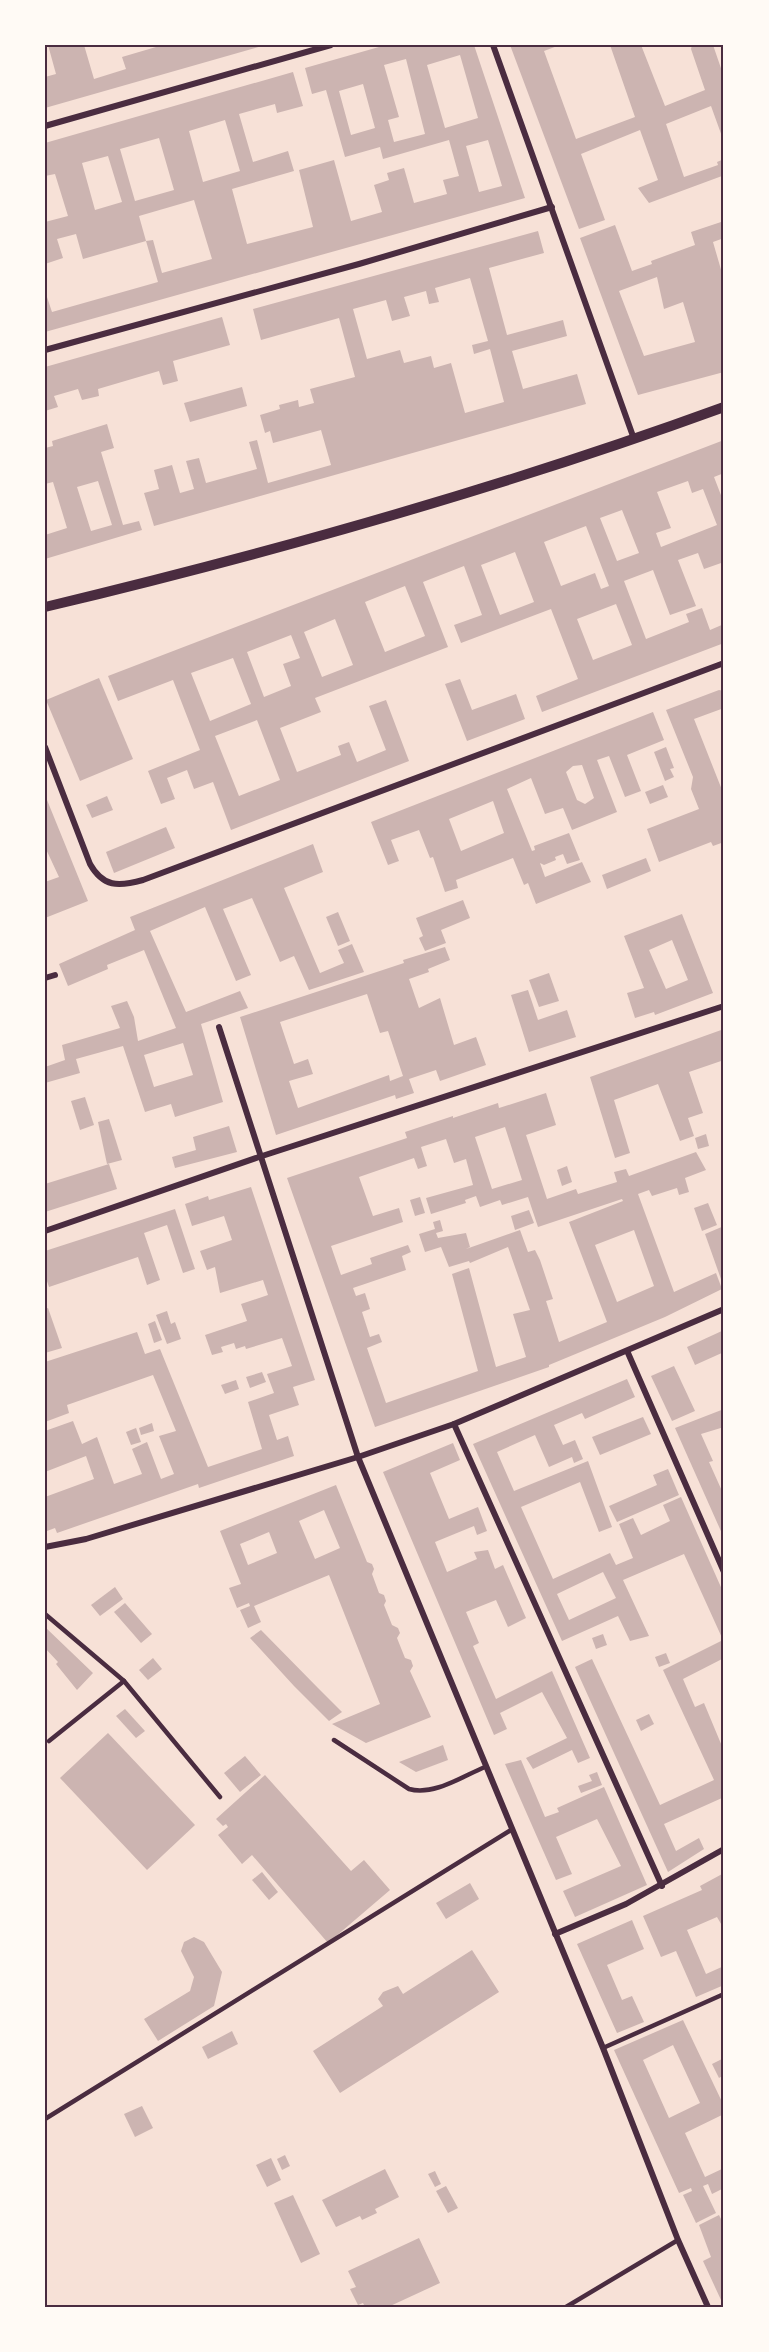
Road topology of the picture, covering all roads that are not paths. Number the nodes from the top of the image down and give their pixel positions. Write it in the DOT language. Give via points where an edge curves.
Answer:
graph roads {
  1 [pos="331,45"];
  2 [pos="493,45"];
  3 [pos="45,126"];
  4 [pos="552,207"];
  5 [pos="45,350"];
  6 [pos="724,407"];
  7 [pos="634,440"];
  8 [pos="45,607"];
  9 [pos="724,663"];
  10 [pos="45,747"];
  11 [pos="55,975"];
  12 [pos="45,978"];
  13 [pos="724,1006"];
  14 [pos="219,1026"];
  15 [pos="259,1157"];
  16 [pos="45,1231"];
  17 [pos="724,1309"];
  18 [pos="628,1353"];
  19 [pos="454,1424"];
  20 [pos="358,1457"];
  21 [pos="45,1547"];
  22 [pos="724,1572"];
  23 [pos="45,1614"];
  24 [pos="124,1681"];
  25 [pos="334,1740"];
  26 [pos="49,1741"];
  27 [pos="485,1767"];
  28 [pos="220,1797"];
  29 [pos="511,1830"];
  30 [pos="724,1849"];
  31 [pos="662,1886"];
  32 [pos="555,1934"];
  33 [pos="724,1994"];
  34 [pos="603,2048"];
  35 [pos="45,2119"];
  36 [pos="678,2240"];
  37 [pos="566,2307"];
  38 [pos="708,2307"];
  1 -- 3 [label="street"];
  2 -- 4 [label="street"];
  4 -- 5 [label="street"];
  4 -- 7 [label="street"];
  6 -- 7 [label="street"];
  7 -- 8 [label="street" via="218,566"];
  9 -- 10 [label="street" via="154,876 118,885 106,884 90,864"];
  11 -- 12 [label="street"];
  13 -- 15 [label="street"];
  14 -- 15 [label="street"];
  15 -- 16 [label="street"];
  15 -- 20 [label="street"];
  17 -- 18 [label="street"];
  18 -- 19 [label="street"];
  18 -- 22 [label="street"];
  19 -- 20 [label="street"];
  19 -- 31 [label="street"];
  20 -- 21 [label="street" via="86,1539"];
  20 -- 27 [label="street"];
  23 -- 24 [label="lane"];
  24 -- 26 [label="lane"];
  24 -- 28 [label="lane"];
  25 -- 27 [label="lane" via="410,1790 428,1791"];
  27 -- 29 [label="street"];
  29 -- 32 [label="street"];
  29 -- 35 [label="lane"];
  30 -- 31 [label="street"];
  31 -- 32 [label="street"];
  32 -- 34 [label="street"];
  33 -- 34 [label="lane"];
  34 -- 36 [label="street"];
  36 -- 37 [label="lane"];
  36 -- 38 [label="street"];
}
